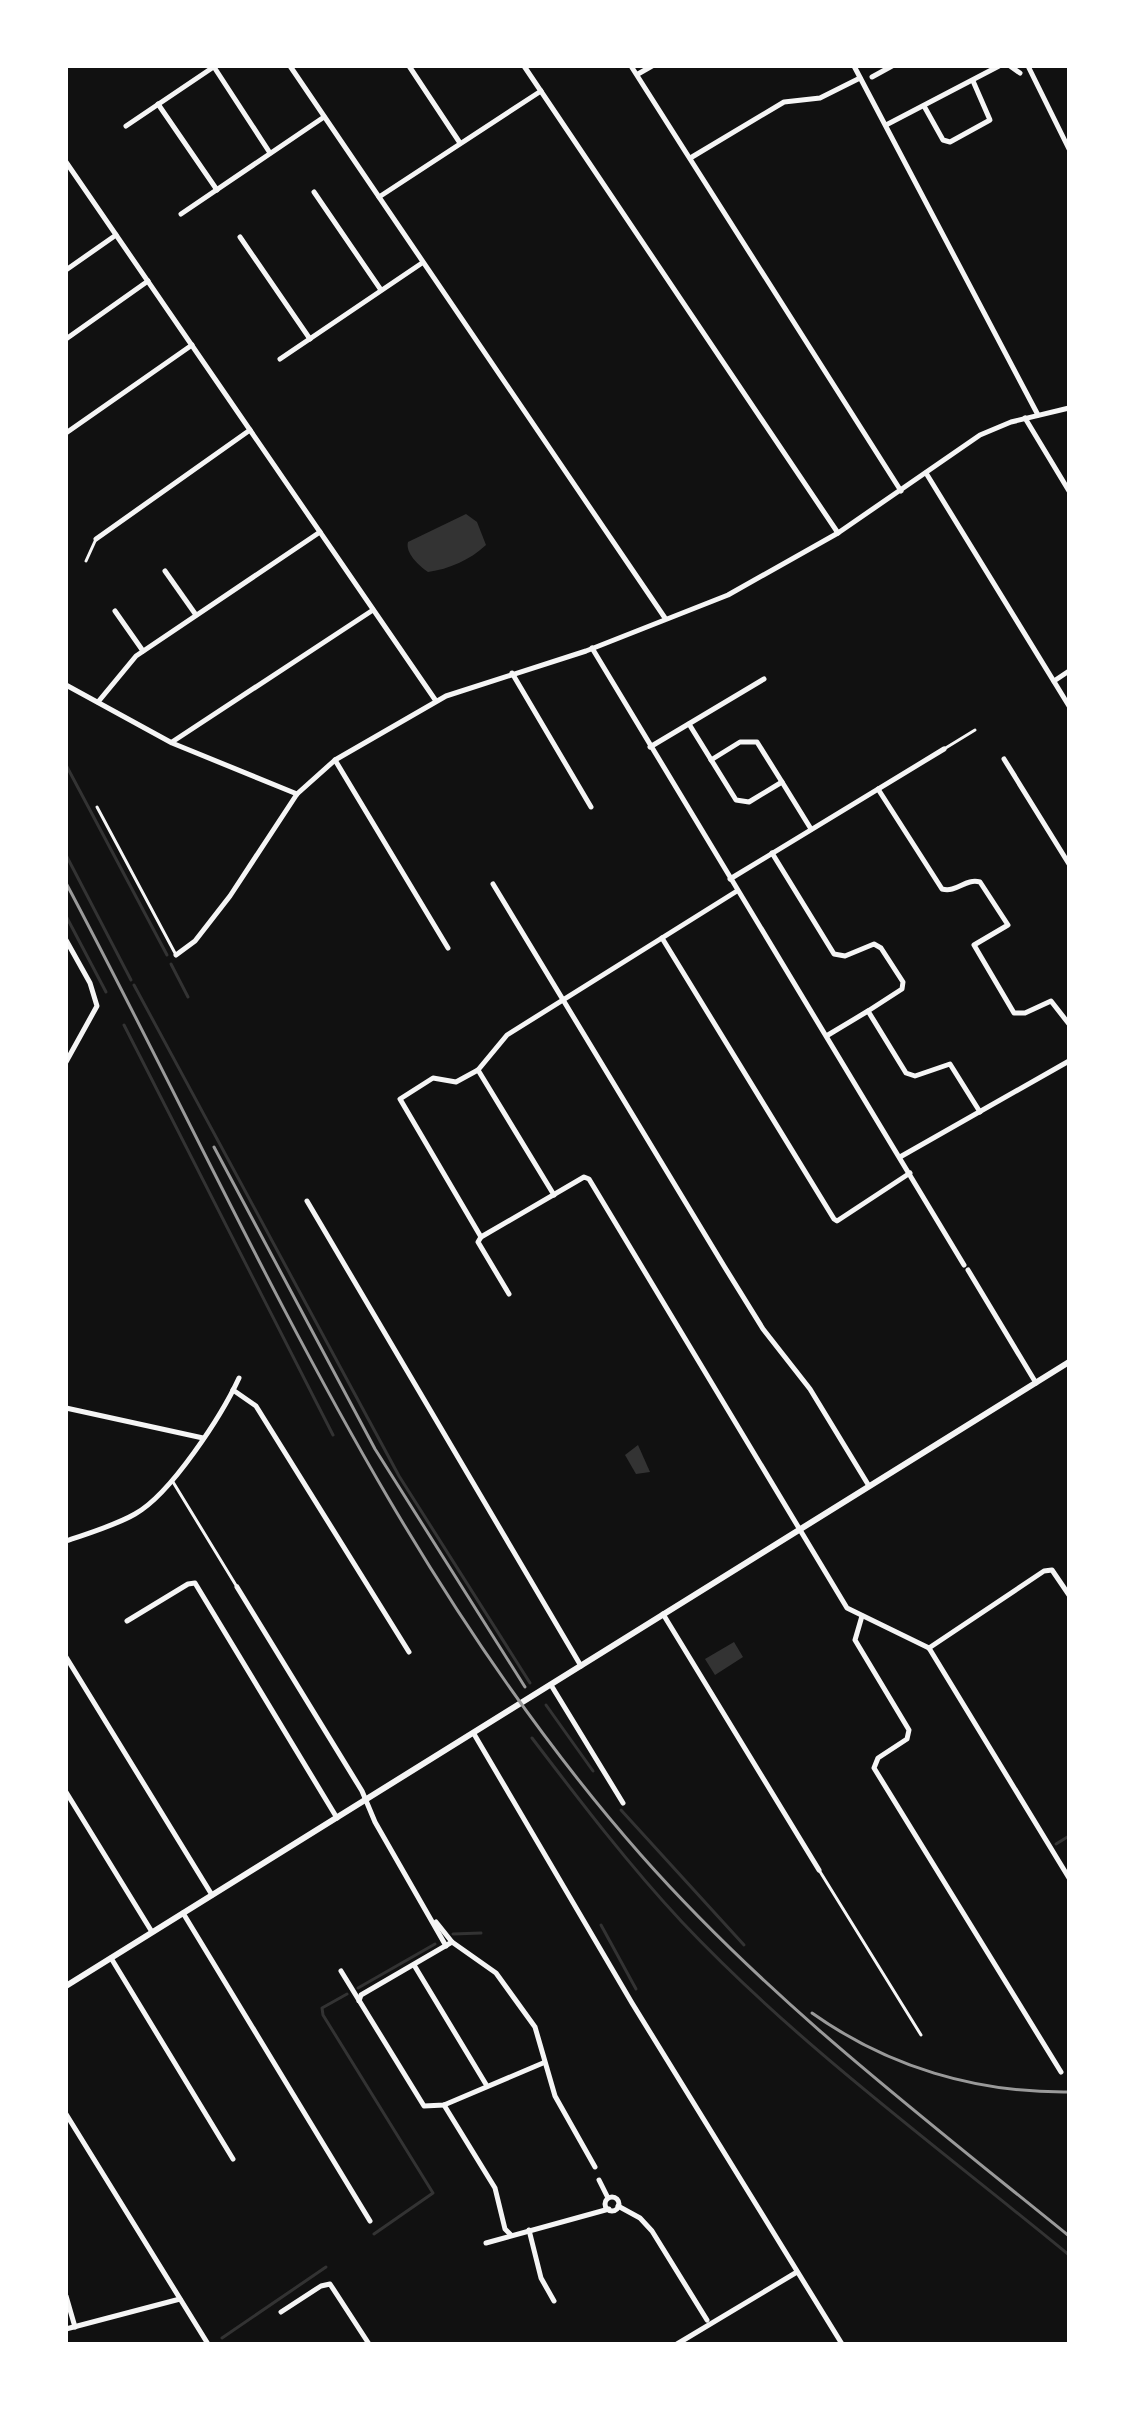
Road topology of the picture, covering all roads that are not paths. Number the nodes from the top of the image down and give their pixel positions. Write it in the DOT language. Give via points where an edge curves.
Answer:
graph roads {
  1 [pos="290,66"];
  2 [pos="409,66"];
  3 [pos="524,66"];
  4 [pos="631,66"];
  5 [pos="652,66"];
  6 [pos="854,66"];
  7 [pos="892,66"];
  8 [pos="999,66"];
  9 [pos="1010,66"];
  10 [pos="1028,66"];
  11 [pos="214,67"];
  12 [pos="1020,73"];
  13 [pos="638,74"];
  14 [pos="872,77"];
  15 [pos="860,78"];
  16 [pos="973,81"];
  17 [pos="541,91"];
  18 [pos="158,104"];
  19 [pos="924,106"];
  20 [pos="324,117"];
  21 [pos="886,125"];
  22 [pos="126,126"];
  23 [pos="460,143"];
  24 [pos="1069,149"];
  25 [pos="270,153"];
  26 [pos="692,157"];
  27 [pos="66,162"];
  28 [pos="217,190"];
  29 [pos="314,192"];
  30 [pos="379,197"];
  31 [pos="181,214"];
  32 [pos="116,235"];
  33 [pos="240,237"];
  34 [pos="423,263"];
  35 [pos="67,266"];
  36 [pos="148,281"];
  37 [pos="381,290"];
  38 [pos="66,339"];
  39 [pos="310,339"];
  40 [pos="192,345"];
  41 [pos="280,359"];
  42 [pos="1069,408"];
  43 [pos="1038,415"];
  44 [pos="1025,418"];
  45 [pos="250,430"];
  46 [pos="66,433"];
  47 [pos="926,473"];
  48 [pos="901,491"];
  49 [pos="1069,491"];
  50 [pos="320,532"];
  51 [pos="838,533"];
  52 [pos="96,539"];
  53 [pos="86,561"];
  54 [pos="165,571"];
  55 [pos="373,610"];
  56 [pos="115,611"];
  57 [pos="196,615"];
  58 [pos="665,618"];
  59 [pos="592,648"];
  60 [pos="143,651"];
  61 [pos="1069,671"];
  62 [pos="512,673"];
  63 [pos="764,679"];
  64 [pos="1054,681"];
  65 [pos="66,685"];
  66 [pos="436,701"];
  67 [pos="98,702"];
  68 [pos="1069,706"];
  69 [pos="689,724"];
  70 [pos="975,730"];
  71 [pos="172,743"];
  72 [pos="650,747"];
  73 [pos="944,749"];
  74 [pos="1004,759"];
  75 [pos="335,760"];
  76 [pos="711,760"];
  77 [pos="782,782"];
  78 [pos="878,789"];
  79 [pos="297,794"];
  80 [pos="97,807"];
  81 [pos="591,807"];
  82 [pos="811,829"];
  83 [pos="772,853"];
  84 [pos="1069,864"];
  85 [pos="730,879"];
  86 [pos="493,884"];
  87 [pos="737,891"];
  88 [pos="662,938"];
  89 [pos="66,940"];
  90 [pos="448,948"];
  91 [pos="176,955"];
  92 [pos="563,1000"];
  93 [pos="868,1011"];
  94 [pos="1069,1024"];
  95 [pos="828,1035"];
  96 [pos="1069,1061"];
  97 [pos="66,1062"];
  98 [pos="478,1070"];
  99 [pos="980,1112"];
  100 [pos="900,1157"];
  101 [pos="910,1173"];
  102 [pos="554,1195"];
  103 [pos="307,1201"];
  104 [pos="481,1237"];
  105 [pos="509,1294"];
  106 [pos="1069,1362"];
  107 [pos="239,1378"];
  108 [pos="1036,1383"];
  109 [pos="233,1390"];
  110 [pos="66,1408"];
  111 [pos="203,1438"];
  112 [pos="171,1479"];
  113 [pos="869,1486"];
  114 [pos="799,1530"];
  115 [pos="66,1541"];
  116 [pos="237,1587"];
  117 [pos="1069,1595"];
  118 [pos="663,1614"];
  119 [pos="862,1616"];
  120 [pos="127,1621"];
  121 [pos="929,1648"];
  122 [pos="409,1652"];
  123 [pos="66,1657"];
  124 [pos="581,1666"];
  125 [pos="551,1685"];
  126 [pos="474,1734"];
  127 [pos="66,1792"];
  128 [pos="366,1801"];
  129 [pos="623,1803"];
  130 [pos="337,1818"];
  131 [pos="819,1870"];
  132 [pos="1069,1878"];
  133 [pos="212,1895"];
  134 [pos="183,1913"];
  135 [pos="152,1932"];
  136 [pos="449,1944"];
  137 [pos="111,1958"];
  138 [pos="414,1965"];
  139 [pos="341,1971"];
  140 [pos="66,1986"];
  141 [pos="359,2001"];
  142 [pos="921,2035"];
  143 [pos="543,2063"];
  144 [pos="1061,2072"];
  145 [pos="487,2086"];
  146 [pos="444,2105"];
  147 [pos="66,2114"];
  148 [pos="233,2159"];
  149 [pos="595,2167"];
  150 [pos="599,2180"];
  151 [pos="608,2198"];
  152 [pos="618,2206"];
  153 [pos="609,2209"];
  154 [pos="370,2221"];
  155 [pos="529,2230"];
  156 [pos="511,2235"];
  157 [pos="486,2243"];
  158 [pos="797,2272"];
  159 [pos="66,2296"];
  160 [pos="180,2299"];
  161 [pos="554,2301"];
  162 [pos="281,2312"];
  163 [pos="707,2320"];
  164 [pos="75,2327"];
  165 [pos="66,2329"];
  166 [pos="208,2344"];
  167 [pos="369,2344"];
  168 [pos="677,2344"];
  169 [pos="842,2344"];
  1 -- 20 [label="street"];
  2 -- 23 [label="street"];
  3 -- 17 [label="street"];
  4 -- 13 [label="street"];
  5 -- 13 [label="street"];
  6 -- 15 [label="street"];
  7 -- 14 [label="street"];
  8 -- 16 [label="street"];
  9 -- 12 [label="street"];
  10 -- 24 [label="street"];
  11 -- 18 [label="street"];
  11 -- 25 [label="street"];
  13 -- 26 [label="street"];
  15 -- 21 [label="street"];
  15 -- 26 [label="street" via="820,98 784,102"];
  16 -- 19 [label="street"];
  16 -- 19 [label="street" via="991,119 950,142 943,140"];
  17 -- 23 [label="street"];
  17 -- 51 [label="street"];
  18 -- 22 [label="street"];
  18 -- 28 [label="street"];
  19 -- 21 [label="street"];
  20 -- 25 [label="street"];
  20 -- 30 [label="street"];
  21 -- 43 [label="street"];
  23 -- 30 [label="street"];
  25 -- 28 [label="street"];
  26 -- 48 [label="street"];
  27 -- 32 [label="street"];
  28 -- 31 [label="street"];
  29 -- 37 [label="street"];
  30 -- 34 [label="street"];
  32 -- 35 [label="street"];
  32 -- 36 [label="street"];
  33 -- 39 [label="street"];
  34 -- 37 [label="street"];
  34 -- 58 [label="street"];
  36 -- 38 [label="street"];
  36 -- 40 [label="street"];
  37 -- 39 [label="street"];
  39 -- 41 [label="street"];
  40 -- 45 [label="street"];
  40 -- 46 [label="street"];
  42 -- 43 [label="street"];
  43 -- 44 [label="street"];
  44 -- 47 [label="street" via="980,435"];
  44 -- 49 [label="street"];
  45 -- 50 [label="street"];
  45 -- 52 [label="street"];
  47 -- 48 [label="street"];
  47 -- 64 [label="street"];
  48 -- 51 [label="street"];
  50 -- 55 [label="street"];
  50 -- 57 [label="street"];
  51 -- 58 [label="street" via="737,590"];
  52 -- 53 [label="lane"];
  54 -- 57 [label="street"];
  55 -- 66 [label="street"];
  55 -- 71 [label="street"];
  56 -- 60 [label="street"];
  57 -- 60 [label="street"];
  58 -- 59 [label="street"];
  59 -- 62 [label="street"];
  59 -- 72 [label="street"];
  60 -- 67 [label="street"];
  61 -- 64 [label="street"];
  62 -- 66 [label="street"];
  62 -- 81 [label="street"];
  63 -- 69 [label="street"];
  64 -- 68 [label="street"];
  65 -- 67 [label="street"];
  66 -- 75 [label="street"];
  67 -- 71 [label="street"];
  69 -- 72 [label="street"];
  69 -- 76 [label="street"];
  70 -- 73 [label="lane"];
  71 -- 79 [label="street"];
  72 -- 85 [label="street"];
  73 -- 78 [label="street"];
  74 -- 84 [label="street"];
  75 -- 79 [label="street"];
  75 -- 90 [label="street"];
  76 -- 77 [label="street" via="740,742 757,742"];
  76 -- 77 [label="street" via="739,802 749,802"];
  77 -- 82 [label="street"];
  78 -- 82 [label="street"];
  78 -- 94 [label="street" via="942,889 980,882 1008,925 974,945 1014,1013 1054,1002"];
  79 -- 91 [label="street" via="246,875 195,941"];
  80 -- 91 [label="lane"];
  82 -- 83 [label="street"];
  83 -- 85 [label="street"];
  83 -- 93 [label="street" via="834,954 845,956 874,944 903,982 900,990"];
  85 -- 87 [label="street"];
  86 -- 92 [label="street"];
  87 -- 88 [label="street"];
  87 -- 95 [label="street"];
  88 -- 92 [label="street"];
  88 -- 101 [label="street" via="834,1219"];
  89 -- 97 [label="street" via="97,1006"];
  92 -- 98 [label="street" via="507,1035"];
  92 -- 113 [label="street" via="763,1329 808,1386"];
  93 -- 95 [label="street"];
  93 -- 99 [label="street" via="906,1073 915,1076 950,1064"];
  95 -- 100 [label="street"];
  96 -- 99 [label="street"];
  98 -- 102 [label="street"];
  98 -- 104 [label="street" via="456,1082 433,1078 402,1096 400,1103"];
  99 -- 100 [label="street"];
  100 -- 101 [label="street"];
  101 -- 108 [label="street"];
  102 -- 104 [label="street"];
  102 -- 114 [label="street" via="589,1179"];
  103 -- 124 [label="street"];
  104 -- 105 [label="street" via="478,1242"];
  106 -- 108 [label="street"];
  107 -- 109 [label="street"];
  108 -- 113 [label="street"];
  109 -- 111 [label="street"];
  109 -- 122 [label="street" via="256,1406"];
  110 -- 111 [label="street"];
  111 -- 112 [label="street"];
  112 -- 115 [label="street" via="137,1514"];
  112 -- 116 [label="lane"];
  113 -- 114 [label="street"];
  114 -- 118 [label="street"];
  114 -- 119 [label="street" via="847,1608"];
  116 -- 128 [label="street"];
  117 -- 121 [label="street" via="1052,1570 1044,1571"];
  118 -- 124 [label="street"];
  118 -- 131 [label="street"];
  119 -- 121 [label="street"];
  119 -- 144 [label="street" via="855,1640 909,1730 907,1739 878,1758 874,1768"];
  120 -- 130 [label="street" via="196,1584"];
  121 -- 132 [label="street"];
  123 -- 133 [label="street"];
  124 -- 125 [label="street"];
  125 -- 126 [label="street"];
  125 -- 129 [label="street"];
  126 -- 128 [label="street"];
  126 -- 158 [label="street"];
  127 -- 135 [label="street"];
  128 -- 130 [label="street"];
  128 -- 136 [label="street"];
  130 -- 133 [label="street"];
  131 -- 142 [label="lane"];
  133 -- 134 [label="street"];
  134 -- 135 [label="street"];
  134 -- 154 [label="street"];
  135 -- 137 [label="street"];
  136 -- 138 [label="street"];
  136 -- 143 [label="street" via="487,1965 505,1983 535,2027"];
  137 -- 140 [label="street"];
  137 -- 148 [label="street"];
  138 -- 141 [label="street"];
  138 -- 145 [label="street"];
  139 -- 141 [label="street"];
  141 -- 146 [label="street" via="422,2104"];
  143 -- 145 [label="street"];
  143 -- 149 [label="street"];
  145 -- 146 [label="street"];
  146 -- 156 [label="street" via="495,2188"];
  147 -- 160 [label="street"];
  150 -- 151 [label="street"];
  151 -- 152 [label="street" via="617,2199"];
  151 -- 153 [label="street"];
  152 -- 153 [label="street"];
  152 -- 163 [label="street" via="652,2231"];
  153 -- 155 [label="street"];
  155 -- 156 [label="street"];
  155 -- 161 [label="street" via="541,2278"];
  156 -- 157 [label="street"];
  158 -- 168 [label="street"];
  158 -- 169 [label="street"];
  159 -- 164 [label="street"];
  160 -- 164 [label="street"];
  160 -- 166 [label="street"];
  162 -- 167 [label="street" via="330,2284"];
  164 -- 165 [label="street"];
}
